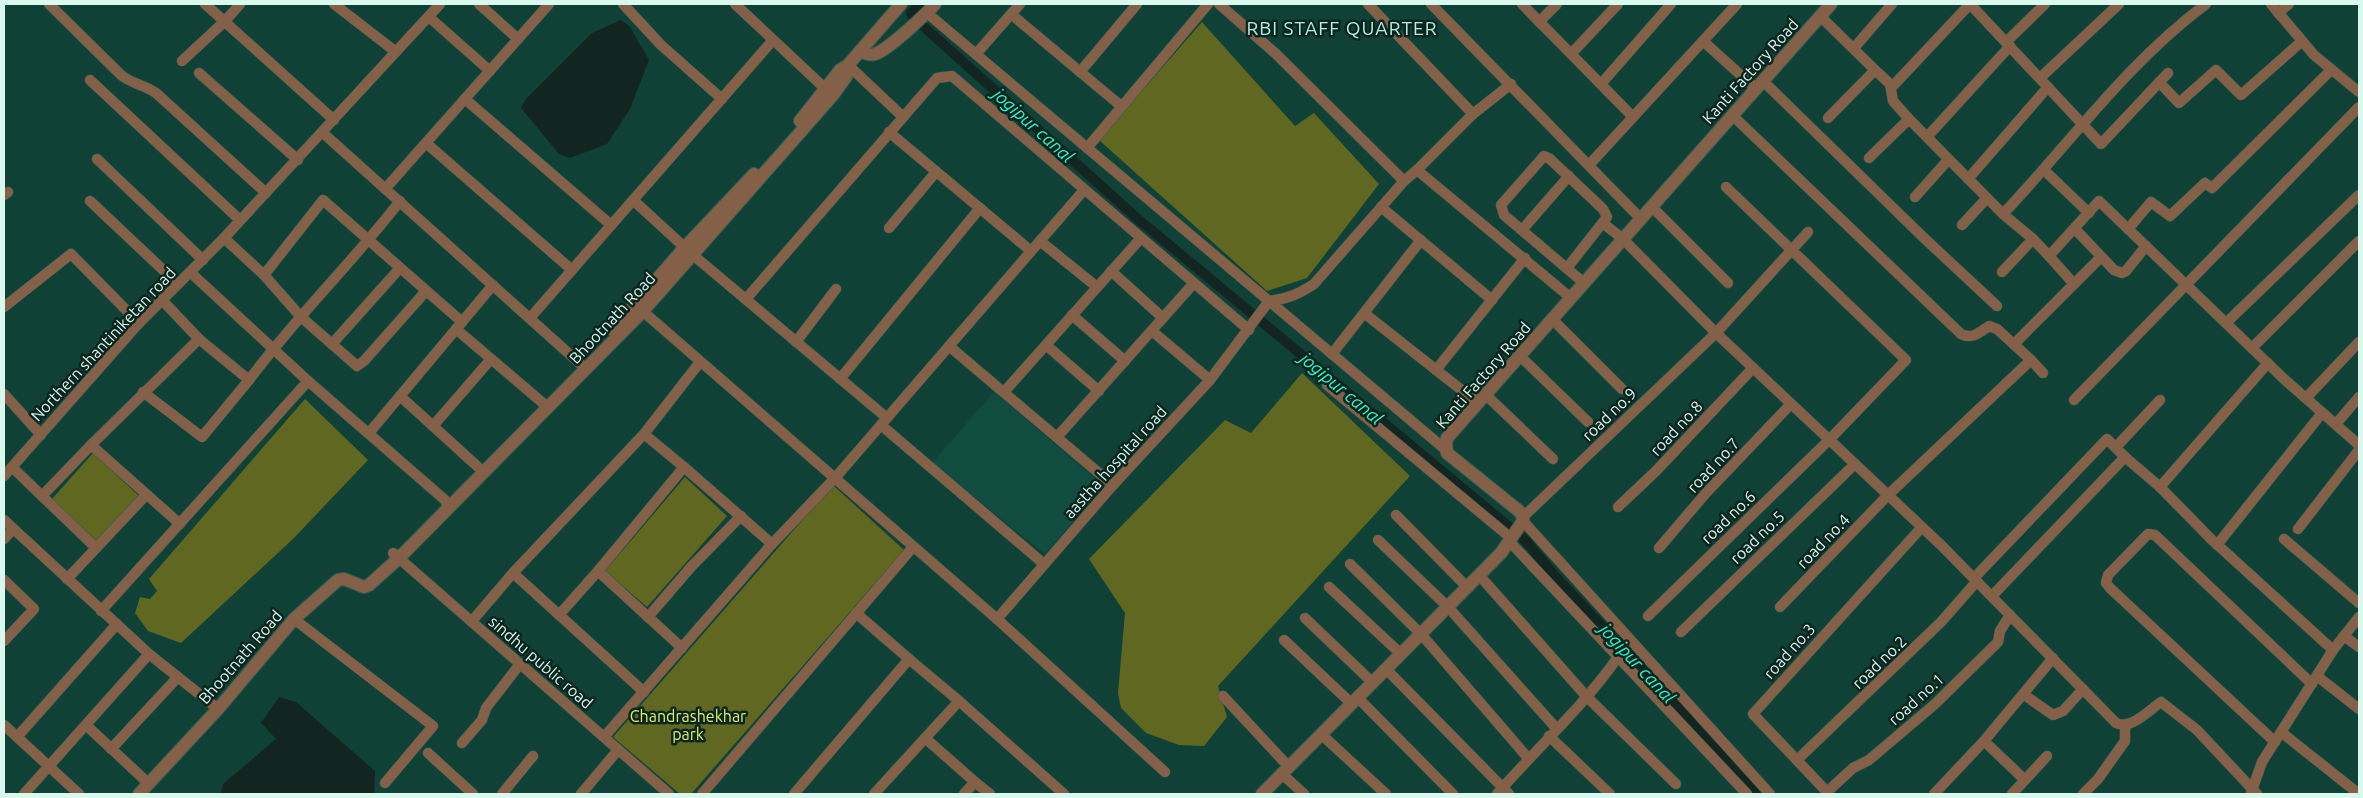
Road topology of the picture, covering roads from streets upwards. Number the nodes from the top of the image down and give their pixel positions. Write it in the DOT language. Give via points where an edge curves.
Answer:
graph roads {
  1 [pos="49,4"];
  2 [pos="205,4"];
  3 [pos="240,4"];
  4 [pos="334,4"];
  5 [pos="479,4"];
  6 [pos="548,4"];
  7 [pos="623,4"];
  8 [pos="735,4"];
  9 [pos="1020,4"];
  10 [pos="1137,4"];
  11 [pos="1208,4"];
  12 [pos="1219,4"];
  13 [pos="1368,4"];
  14 [pos="1432,4"];
  15 [pos="1522,4"];
  16 [pos="1557,4"];
  17 [pos="1618,4"];
  18 [pos="1671,4"];
  19 [pos="1737,4"];
  20 [pos="1831,4"];
  21 [pos="1892,4"];
  22 [pos="2045,4"];
  23 [pos="2119,4"];
  24 [pos="2206,4"];
  25 [pos="2272,4"];
  26 [pos="2289,4"];
  27 [pos="438,5"];
  28 [pos="897,5"];
  29 [pos="1973,5"];
  30 [pos="928,11"];
  31 [pos="2278,13"];
  32 [pos="1011,14"];
  33 [pos="1820,16"];
  34 [pos="428,17"];
  35 [pos="222,19"];
  36 [pos="1539,22"];
  37 [pos="518,39"];
  38 [pos="773,40"];
  39 [pos="1703,41"];
  40 [pos="2301,42"];
  41 [pos="2008,44"];
  42 [pos="1854,48"];
  43 [pos="860,51"];
  44 [pos="396,52"];
  45 [pos="976,54"];
  46 [pos="1571,54"];
  47 [pos="182,61"];
  48 [pos="848,66"];
  49 [pos="1874,70"];
  50 [pos="2331,70"];
  51 [pos="490,71"];
  52 [pos="1080,72"];
  53 [pos="199,73"];
  54 [pos="2168,73"];
  55 [pos="2040,78"];
  56 [pos="90,80"];
  57 [pos="2159,82"];
  58 [pos="1511,84"];
  59 [pos="1600,84"];
  60 [pos="1759,85"];
  61 [pos="2048,87"];
  62 [pos="1891,88"];
  63 [pos="829,92"];
  64 [pos="2359,92"];
  65 [pos="465,99"];
  66 [pos="722,99"];
  67 [pos="1121,106"];
  68 [pos="2359,107"];
  69 [pos="1472,114"];
  70 [pos="1732,115"];
  71 [pos="902,116"];
  72 [pos="1633,117"];
  73 [pos="1828,118"];
  74 [pos="1908,119"];
  75 [pos="334,120"];
  76 [pos="2082,124"];
  77 [pos="889,132"];
  78 [pos="323,133"];
  79 [pos="1927,137"];
  80 [pos="426,143"];
  81 [pos="1087,148"];
  82 [pos="1869,158"];
  83 [pos="97,159"];
  84 [pos="298,160"];
  85 [pos="1948,160"];
  86 [pos="1589,165"];
  87 [pos="1417,170"];
  88 [pos="2044,170"];
  89 [pos="936,172"];
  90 [pos="1569,176"];
  91 [pos="1968,179"];
  92 [pos="1404,181"];
  93 [pos="1726,187"];
  94 [pos="386,189"];
  95 [pos="1084,190"];
  96 [pos="266,193"];
  97 [pos="2359,195"];
  98 [pos="1914,198"];
  99 [pos="1987,198"];
  100 [pos="633,200"];
  101 [pos="90,201"];
  102 [pos="400,201"];
  103 [pos="1381,207"];
  104 [pos="1652,207"];
  105 [pos="980,208"];
  106 [pos="2089,213"];
  107 [pos="2003,214"];
  108 [pos="1641,219"];
  109 [pos="240,220"];
  110 [pos="1604,224"];
  111 [pos="611,225"];
  112 [pos="1962,225"];
  113 [pos="889,228"];
  114 [pos="2075,229"];
  115 [pos="2128,229"];
  116 [pos="1522,230"];
  117 [pos="1808,232"];
  118 [pos="224,238"];
  119 [pos="1140,238"];
  120 [pos="1624,239"];
  121 [pos="2033,239"];
  122 [pos="1421,240"];
  123 [pos="369,241"];
  124 [pos="1040,241"];
  125 [pos="2359,241"];
  126 [pos="2146,246"];
  127 [pos="689,251"];
  128 [pos="1031,251"];
  129 [pos="1791,252"];
  130 [pos="2049,256"];
  131 [pos="2100,257"];
  132 [pos="1525,258"];
  133 [pos="203,260"];
  134 [pos="400,268"];
  135 [pos="1567,268"];
  136 [pos="572,270"];
  137 [pos="1111,271"];
  138 [pos="190,272"];
  139 [pos="2002,272"];
  140 [pos="264,275"];
  141 [pos="1194,283"];
  142 [pos="1584,283"];
  143 [pos="1728,283"];
  144 [pos="2185,283"];
  145 [pos="178,284"];
  146 [pos="2074,284"];
  147 [pos="493,285"];
  148 [pos="1097,288"];
  149 [pos="836,289"];
  150 [pos="426,291"];
  151 [pos="1571,298"];
  152 [pos="746,299"];
  153 [pos="162,300"];
  154 [pos="1492,300"];
  155 [pos="1267,305"];
  156 [pos="1997,306"];
  157 [pos="4,307"];
  158 [pos="639,308"];
  159 [pos="1364,312"];
  160 [pos="1072,315"];
  161 [pos="301,317"];
  162 [pos="530,318"];
  163 [pos="1163,318"];
  164 [pos="1552,319"];
  165 [pos="139,323"];
  166 [pos="2226,323"];
  167 [pos="459,325"];
  168 [pos="1251,327"];
  169 [pos="1152,331"];
  170 [pos="1716,332"];
  171 [pos="199,339"];
  172 [pos="796,342"];
  173 [pos="2359,342"];
  174 [pos="332,344"];
  175 [pos="2014,344"];
  176 [pos="1046,345"];
  177 [pos="949,346"];
  178 [pos="273,348"];
  179 [pos="2252,348"];
  180 [pos="1332,354"];
  181 [pos="1520,356"];
  182 [pos="491,359"];
  183 [pos="2031,360"];
  184 [pos="700,362"];
  185 [pos="1125,362"];
  186 [pos="2268,363"];
  187 [pos="584,367"];
  188 [pos="1753,368"];
  189 [pos="1436,370"];
  190 [pos="2043,373"];
  191 [pos="840,379"];
  192 [pos="250,380"];
  193 [pos="1210,380"];
  194 [pos="308,381"];
  195 [pos="1327,385"];
  196 [pos="1622,389"];
  197 [pos="1099,391"];
  198 [pos="143,392"];
  199 [pos="1004,392"];
  200 [pos="4,394"];
  201 [pos="400,396"];
  202 [pos="2359,397"];
  203 [pos="2306,398"];
  204 [pos="1482,399"];
  205 [pos="2074,400"];
  206 [pos="2160,400"];
  207 [pos="544,404"];
  208 [pos="1791,404"];
  209 [pos="2322,413"];
  210 [pos="884,422"];
  211 [pos="1588,422"];
  212 [pos="2336,424"];
  213 [pos="433,426"];
  214 [pos="369,433"];
  215 [pos="644,434"];
  216 [pos="40,435"];
  217 [pos="1057,438"];
  218 [pos="1830,440"];
  219 [pos="91,445"];
  220 [pos="2359,445"];
  221 [pos="2116,447"];
  222 [pos="1446,450"];
  223 [pos="2359,450"];
  224 [pos="2125,456"];
  225 [pos="1554,458"];
  226 [pos="1854,464"];
  227 [pos="12,467"];
  228 [pos="478,467"];
  229 [pos="684,467"];
  230 [pos="4,476"];
  231 [pos="835,478"];
  232 [pos="1113,485"];
  233 [pos="2160,487"];
  234 [pos="146,495"];
  235 [pos="1888,495"];
  236 [pos="42,496"];
  237 [pos="447,503"];
  238 [pos="1618,507"];
  239 [pos="1396,515"];
  240 [pos="741,516"];
  241 [pos="4,520"];
  242 [pos="180,524"];
  243 [pos="1922,527"];
  244 [pos="13,529"];
  245 [pos="2298,529"];
  246 [pos="1517,530"];
  247 [pos="4,539"];
  248 [pos="2284,539"];
  249 [pos="1378,540"];
  250 [pos="772,544"];
  251 [pos="2217,545"];
  252 [pos="913,547"];
  253 [pos="96,548"];
  254 [pos="1659,548"];
  255 [pos="396,555"];
  256 [pos="1044,564"];
  257 [pos="1350,564"];
  258 [pos="598,571"];
  259 [pos="513,573"];
  260 [pos="1479,574"];
  261 [pos="67,579"];
  262 [pos="1975,579"];
  263 [pos="4,580"];
  264 [pos="1468,586"];
  265 [pos="1329,587"];
  266 [pos="1992,596"];
  267 [pos="2359,603"];
  268 [pos="1448,607"];
  269 [pos="1780,607"];
  270 [pos="101,611"];
  271 [pos="856,613"];
  272 [pos="559,615"];
  273 [pos="2010,615"];
  274 [pos="1648,616"];
  275 [pos="648,617"];
  276 [pos="2359,617"];
  277 [pos="1305,618"];
  278 [pos="294,619"];
  279 [pos="996,619"];
  280 [pos="472,621"];
  281 [pos="116,624"];
  282 [pos="1681,632"];
  283 [pos="1421,634"];
  284 [pos="2344,636"];
  285 [pos="1284,640"];
  286 [pos="4,642"];
  287 [pos="2359,647"];
  288 [pos="682,648"];
  289 [pos="2333,650"];
  290 [pos="149,654"];
  291 [pos="1401,654"];
  292 [pos="1618,657"];
  293 [pos="2053,658"];
  294 [pos="909,659"];
  295 [pos="520,664"];
  296 [pos="1386,669"];
  297 [pos="178,677"];
  298 [pos="2314,680"];
  299 [pos="1373,683"];
  300 [pos="2083,689"];
  301 [pos="644,692"];
  302 [pos="2023,694"];
  303 [pos="1224,696"];
  304 [pos="1587,696"];
  305 [pos="959,701"];
  306 [pos="1355,701"];
  307 [pos="218,709"];
  308 [pos="2359,709"];
  309 [pos="2120,724"];
  310 [pos="86,725"];
  311 [pos="5,729"];
  312 [pos="1553,732"];
  313 [pos="2281,732"];
  314 [pos="1322,735"];
  315 [pos="17,737"];
  316 [pos="604,738"];
  317 [pos="925,738"];
  318 [pos="1984,741"];
  319 [pos="2274,742"];
  320 [pos="462,743"];
  321 [pos="111,749"];
  322 [pos="618,750"];
  323 [pos="428,753"];
  324 [pos="533,756"];
  325 [pos="2047,756"];
  326 [pos="1528,758"];
  327 [pos="1797,760"];
  328 [pos="49,767"];
  329 [pos="1285,769"];
  330 [pos="1165,772"];
  331 [pos="2025,780"];
  332 [pos="975,782"];
  333 [pos="386,783"];
  334 [pos="148,784"];
  335 [pos="1676,784"];
  336 [pos="508,792"];
  337 [pos="1502,792"];
  338 [pos="1828,793"];
  339 [pos="2253,793"];
  340 [pos="24,794"];
  341 [pos="79,794"];
  342 [pos="139,794"];
  343 [pos="473,794"];
  344 [pos="580,794"];
  345 [pos="669,794"];
  346 [pos="702,794"];
  347 [pos="794,794"];
  348 [pos="874,794"];
  349 [pos="964,794"];
  350 [pos="990,794"];
  351 [pos="1064,794"];
  352 [pos="1262,794"];
  353 [pos="1304,794"];
  354 [pos="1386,794"];
  355 [pos="1453,794"];
  356 [pos="1610,794"];
  357 [pos="1747,794"];
  358 [pos="1770,794"];
  359 [pos="1934,794"];
  360 [pos="2012,794"];
  361 [pos="2083,794"];
  362 [pos="2359,794"];
  1 -- 96 [label="street" via="121,75 156,93"];
  2 -- 35 [label="street"];
  3 -- 35 [label="street"];
  4 -- 44 [label="street"];
  5 -- 37 [label="street"];
  6 -- 37 [label="street"];
  7 -- 66 [label="street" via="661,45"];
  8 -- 38 [label="street"];
  9 -- 32 [label="street"];
  10 -- 52 [label="street"];
  11 -- 67 [label="street"];
  12 -- 92 [label="street" via="1275,52"];
  13 -- 69 [label="street"];
  14 -- 58 [label="street"];
  15 -- 36 [label="street"];
  16 -- 36 [label="street"];
  17 -- 46 [label="street"];
  18 -- 59 [label="street"];
  19 -- 39 [label="street"];
  20 -- 33 [label="street, Kanti Factory Road"];
  21 -- 42 [label="street"];
  22 -- 41 [label="street"];
  23 -- 55 [label="street"];
  24 -- 76 [label="street" via="2150,52"];
  25 -- 31 [label="street"];
  26 -- 31 [label="street"];
  27 -- 34 [label="street"];
  28 -- 43 [label="street, Bhootnath Road"];
  29 -- 41 [label="street"];
  29 -- 62 [label="street"];
  30 -- 43 [label="street" via="875,54"];
  30 -- 45 [label="street"];
  31 -- 40 [label="street"];
  32 -- 45 [label="street"];
  32 -- 52 [label="street"];
  33 -- 42 [label="street"];
  33 -- 60 [label="street, Kanti Factory Road"];
  34 -- 44 [label="street"];
  34 -- 51 [label="street"];
  35 -- 47 [label="street"];
  35 -- 75 [label="street"];
  36 -- 46 [label="street"];
  37 -- 51 [label="street"];
  38 -- 63 [label="street"];
  38 -- 66 [label="street"];
  39 -- 60 [label="street"];
  39 -- 72 [label="street"];
  40 -- 50 [label="street"];
  40 -- 57 [label="street" via="2241,95 2216,70 2179,103"];
  41 -- 55 [label="street"];
  41 -- 79 [label="street"];
  42 -- 49 [label="street"];
  43 -- 48 [label="street, Bhootnath Road"];
  44 -- 75 [label="street"];
  45 -- 81 [label="street"];
  46 -- 59 [label="street"];
  48 -- 63 [label="street, Bhootnath Road" via="846,77"];
  48 -- 71 [label="street"];
  49 -- 62 [label="street"];
  49 -- 73 [label="street"];
  50 -- 64 [label="street"];
  50 -- 115 [label="street" via="2212,188 2206,183 2170,216 2151,202"];
  51 -- 65 [label="street"];
  52 -- 67 [label="street"];
  53 -- 84 [label="street"];
  54 -- 57 [label="street"];
  55 -- 61 [label="street"];
  56 -- 109 [label="street"];
  57 -- 76 [label="street" via="2100,144"];
  58 -- 69 [label="street"];
  58 -- 86 [label="street"];
  59 -- 72 [label="street"];
  60 -- 70 [label="street, Kanti Factory Road"];
  60 -- 156 [label="street"];
  61 -- 76 [label="street"];
  61 -- 91 [label="street"];
  62 -- 74 [label="street" via="1893,101"];
  63 -- 127 [label="street, Bhootnath Road"];
  65 -- 80 [label="street"];
  65 -- 111 [label="street"];
  66 -- 100 [label="street"];
  67 -- 81 [label="street"];
  68 -- 144 [label="street"];
  69 -- 87 [label="street"];
  70 -- 104 [label="street, Kanti Factory Road"];
  70 -- 175 [label="street" via="1961,334 1973,336 1990,326"];
  71 -- 77 [label="street"];
  71 -- 95 [label="street" via="937,78 952,76"];
  72 -- 86 [label="street"];
  74 -- 79 [label="street"];
  74 -- 82 [label="street"];
  75 -- 78 [label="street"];
  76 -- 88 [label="street"];
  77 -- 89 [label="street"];
  77 -- 152 [label="street"];
  78 -- 84 [label="street"];
  78 -- 94 [label="street"];
  79 -- 85 [label="street"];
  80 -- 94 [label="street"];
  80 -- 136 [label="street"];
  81 -- 155 [label="street"];
  83 -- 133 [label="street"];
  84 -- 96 [label="street"];
  85 -- 91 [label="street"];
  85 -- 98 [label="street"];
  86 -- 108 [label="street"];
  87 -- 92 [label="street"];
  87 -- 132 [label="street"];
  88 -- 106 [label="street"];
  88 -- 107 [label="street"];
  89 -- 105 [label="street"];
  89 -- 113 [label="street"];
  90 -- 110 [label="street" via="1603,209 1607,218"];
  90 -- 116 [label="street"];
  90 -- 116 [label="street" via="1547,156 1542,157 1501,205 1504,214"];
  91 -- 99 [label="street"];
  92 -- 103 [label="street"];
  93 -- 129 [label="street"];
  94 -- 102 [label="street"];
  95 -- 119 [label="street"];
  95 -- 124 [label="street"];
  96 -- 109 [label="street"];
  97 -- 166 [label="street"];
  99 -- 107 [label="street"];
  99 -- 112 [label="street"];
  100 -- 111 [label="street"];
  100 -- 127 [label="street"];
  101 -- 145 [label="street"];
  102 -- 123 [label="street"];
  102 -- 147 [label="street"];
  103 -- 122 [label="street"];
  103 -- 155 [label="street" via="1314,284 1300,294"];
  104 -- 108 [label="street, Kanti Factory Road"];
  104 -- 143 [label="street"];
  105 -- 128 [label="street"];
  105 -- 191 [label="street"];
  106 -- 114 [label="street"];
  106 -- 115 [label="street" via="2099,201"];
  107 -- 121 [label="street"];
  108 -- 120 [label="street, Kanti Factory Road"];
  109 -- 118 [label="street"];
  110 -- 120 [label="street"];
  110 -- 135 [label="street"];
  111 -- 136 [label="street"];
  114 -- 130 [label="street"];
  114 -- 131 [label="street"];
  115 -- 126 [label="street"];
  116 -- 135 [label="street"];
  117 -- 129 [label="street, road no.9"];
  118 -- 133 [label="street"];
  118 -- 140 [label="street"];
  119 -- 137 [label="street"];
  119 -- 141 [label="street"];
  120 -- 142 [label="street, Kanti Factory Road"];
  120 -- 170 [label="street"];
  121 -- 130 [label="street"];
  121 -- 139 [label="street"];
  122 -- 154 [label="street"];
  122 -- 159 [label="street"];
  123 -- 134 [label="street"];
  123 -- 140 [label="street" via="323,200"];
  123 -- 161 [label="street"];
  124 -- 128 [label="street"];
  124 -- 148 [label="street"];
  125 -- 179 [label="street"];
  126 -- 131 [label="street" via="2122,273"];
  126 -- 144 [label="street"];
  127 -- 152 [label="street"];
  127 -- 158 [label="street, Bhootnath Road"];
  128 -- 177 [label="street"];
  129 -- 170 [label="street, road no.9"];
  129 -- 218 [label="street, road no.6" via="1906,360"];
  130 -- 146 [label="street"];
  131 -- 146 [label="street"];
  132 -- 151 [label="street"];
  132 -- 154 [label="street"];
  133 -- 138 [label="street"];
  134 -- 150 [label="street"];
  134 -- 174 [label="street"];
  135 -- 142 [label="street"];
  136 -- 162 [label="street"];
  137 -- 148 [label="street"];
  137 -- 163 [label="street"];
  138 -- 145 [label="street, Northern shantiniketan road"];
  138 -- 178 [label="street, Northern shantiniketan road"];
  140 -- 161 [label="street"];
  141 -- 163 [label="street"];
  141 -- 168 [label="street"];
  142 -- 151 [label="street, Kanti Factory Road"];
  144 -- 166 [label="street"];
  144 -- 205 [label="street"];
  145 -- 153 [label="street, Northern shantiniketan road"];
  146 -- 175 [label="street"];
  147 -- 162 [label="street"];
  147 -- 167 [label="street"];
  148 -- 160 [label="street"];
  149 -- 172 [label="street"];
  150 -- 167 [label="street"];
  150 -- 174 [label="street" via="357,366"];
  151 -- 164 [label="street, Kanti Factory Road"];
  152 -- 172 [label="street"];
  153 -- 165 [label="street, Northern shantiniketan road"];
  153 -- 171 [label="street"];
  154 -- 189 [label="street"];
  155 -- 168 [label="street, aastha hospital road"];
  155 -- 180 [label="street"];
  157 -- 165 [label="street" via="71,254"];
  158 -- 184 [label="street"];
  158 -- 187 [label="street, Bhootnath Road"];
  159 -- 180 [label="street"];
  159 -- 189 [label="street"];
  160 -- 176 [label="street"];
  160 -- 185 [label="street"];
  161 -- 174 [label="street"];
  161 -- 178 [label="street"];
  162 -- 187 [label="street"];
  163 -- 169 [label="street"];
  164 -- 181 [label="street, Kanti Factory Road"];
  164 -- 196 [label="street"];
  165 -- 216 [label="street, Northern shantiniketan road"];
  166 -- 179 [label="street"];
  167 -- 182 [label="street"];
  167 -- 201 [label="street"];
  168 -- 193 [label="street, aastha hospital road"];
  169 -- 185 [label="street"];
  169 -- 193 [label="street"];
  170 -- 188 [label="street"];
  170 -- 246 [label="street, road no.9"];
  171 -- 192 [label="street"];
  171 -- 198 [label="street"];
  172 -- 191 [label="street"];
  173 -- 203 [label="street"];
  175 -- 183 [label="street"];
  176 -- 197 [label="street"];
  176 -- 199 [label="street"];
  177 -- 199 [label="street"];
  177 -- 210 [label="street"];
  178 -- 192 [label="street"];
  178 -- 194 [label="street"];
  179 -- 186 [label="street"];
  180 -- 222 [label="street"];
  181 -- 204 [label="street, Kanti Factory Road"];
  181 -- 211 [label="street"];
  182 -- 207 [label="street"];
  182 -- 213 [label="street"];
  183 -- 190 [label="street"];
  183 -- 235 [label="street, road no.4"];
  184 -- 215 [label="street"];
  184 -- 231 [label="street"];
  185 -- 197 [label="street"];
  186 -- 203 [label="street"];
  186 -- 233 [label="street"];
  187 -- 207 [label="street, Bhootnath Road"];
  187 -- 237 [label="street, Bhootnath Road"];
  188 -- 208 [label="street"];
  188 -- 238 [label="street, road no.8"];
  189 -- 204 [label="street"];
  191 -- 210 [label="street"];
  192 -- 198 [label="street" via="202,437"];
  193 -- 232 [label="street, aastha hospital road"];
  194 -- 214 [label="street"];
  194 -- 242 [label="street"];
  195 -- 246 [label="street"];
  197 -- 217 [label="street"];
  198 -- 219 [label="street"];
  199 -- 217 [label="street"];
  200 -- 216 [label="street"];
  201 -- 213 [label="street"];
  201 -- 214 [label="street"];
  202 -- 212 [label="street"];
  203 -- 209 [label="street"];
  204 -- 222 [label="street, Kanti Factory Road" via="1447,438"];
  204 -- 225 [label="street"];
  206 -- 221 [label="street"];
  207 -- 228 [label="street, Bhootnath Road"];
  208 -- 218 [label="street"];
  208 -- 254 [label="street, road no.7" via="1706,493"];
  209 -- 212 [label="street"];
  209 -- 251 [label="street"];
  210 -- 231 [label="street"];
  210 -- 256 [label="street"];
  212 -- 220 [label="street"];
  213 -- 228 [label="street"];
  214 -- 237 [label="street"];
  215 -- 229 [label="street"];
  215 -- 259 [label="street"];
  216 -- 227 [label="street, Northern shantiniketan road"];
  217 -- 232 [label="street"];
  218 -- 226 [label="street"];
  218 -- 274 [label="street, road no.6"];
  219 -- 234 [label="street"];
  219 -- 236 [label="street"];
  221 -- 224 [label="street"];
  221 -- 262 [label="street, road no.2" via="2107,439"];
  222 -- 246 [label="street, Kanti Factory Road" via="1519,511"];
  223 -- 245 [label="street"];
  224 -- 233 [label="street"];
  224 -- 266 [label="street"];
  226 -- 235 [label="street"];
  226 -- 282 [label="street, road no.5"];
  227 -- 230 [label="street, Northern shantiniketan road"];
  227 -- 236 [label="street"];
  228 -- 237 [label="street, Bhootnath Road"];
  229 -- 240 [label="street"];
  229 -- 258 [label="street"];
  231 -- 250 [label="street"];
  231 -- 252 [label="street"];
  232 -- 256 [label="street, aastha hospital road"];
  233 -- 251 [label="street"];
  234 -- 242 [label="street"];
  234 -- 253 [label="street"];
  235 -- 243 [label="street"];
  235 -- 269 [label="street, road no.4"];
  236 -- 253 [label="street"];
  237 -- 255 [label="street, Bhootnath Road"];
  239 -- 264 [label="street"];
  240 -- 250 [label="street"];
  240 -- 275 [label="street"];
  241 -- 244 [label="street"];
  242 -- 270 [label="street"];
  243 -- 262 [label="street"];
  243 -- 327 [label="street, road no.3" via="1754,714"];
  244 -- 247 [label="street"];
  244 -- 261 [label="street"];
  246 -- 260 [label="street"];
  246 -- 292 [label="street"];
  246 -- 358 [label="street"];
  248 -- 267 [label="street"];
  249 -- 268 [label="street"];
  250 -- 288 [label="street"];
  251 -- 289 [label="street"];
  252 -- 271 [label="street"];
  252 -- 279 [label="street"];
  253 -- 261 [label="street"];
  255 -- 278 [label="street, Bhootnath Road" via="364,588 344,579 338,580"];
  255 -- 280 [label="street, sindhu public road"];
  256 -- 279 [label="street, aastha hospital road"];
  257 -- 283 [label="street"];
  258 -- 272 [label="street"];
  258 -- 275 [label="street"];
  259 -- 272 [label="street"];
  259 -- 280 [label="street"];
  260 -- 264 [label="street"];
  260 -- 304 [label="street"];
  261 -- 270 [label="street"];
  262 -- 266 [label="street"];
  262 -- 327 [label="street, road no.2" via="1941,622"];
  263 -- 286 [label="street" via="34,609"];
  264 -- 268 [label="street"];
  265 -- 291 [label="street"];
  266 -- 273 [label="street"];
  268 -- 283 [label="street"];
  268 -- 312 [label="street"];
  270 -- 281 [label="street"];
  271 -- 294 [label="street"];
  271 -- 346 [label="street"];
  272 -- 301 [label="street"];
  273 -- 293 [label="street"];
  273 -- 338 [label="street, road no.1" via="2000,631 1998,642 1942,697 1869,760 1853,768"];
  275 -- 288 [label="street"];
  276 -- 284 [label="street"];
  277 -- 299 [label="street"];
  278 -- 307 [label="street, Bhootnath Road"];
  278 -- 333 [label="street" via="433,726"];
  279 -- 330 [label="street"];
  280 -- 295 [label="street, sindhu public road"];
  281 -- 290 [label="street"];
  281 -- 315 [label="street"];
  283 -- 291 [label="street"];
  283 -- 326 [label="street"];
  284 -- 287 [label="street"];
  284 -- 289 [label="street"];
  285 -- 306 [label="street"];
  288 -- 301 [label="street"];
  289 -- 298 [label="street"];
  290 -- 297 [label="street"];
  290 -- 310 [label="street"];
  291 -- 296 [label="street"];
  292 -- 304 [label="street"];
  292 -- 357 [label="street"];
  293 -- 300 [label="street"];
  293 -- 302 [label="street"];
  294 -- 305 [label="street"];
  294 -- 347 [label="street"];
  295 -- 316 [label="street, sindhu public road"];
  295 -- 320 [label="street" via="486,708 482,720"];
  296 -- 299 [label="street"];
  296 -- 337 [label="street"];
  297 -- 307 [label="street"];
  297 -- 321 [label="street"];
  298 -- 308 [label="street"];
  298 -- 313 [label="street"];
  298 -- 319 [label="street" via="2154,535 2148,534 2108,575 2106,583 2110,588"];
  299 -- 306 [label="street"];
  300 -- 302 [label="street" via="2063,710 2053,714"];
  300 -- 309 [label="street"];
  301 -- 316 [label="street"];
  302 -- 318 [label="street"];
  303 -- 329 [label="street"];
  304 -- 312 [label="street"];
  304 -- 335 [label="street"];
  305 -- 317 [label="street"];
  305 -- 351 [label="street"];
  306 -- 314 [label="street"];
  306 -- 355 [label="street"];
  307 -- 334 [label="street, Bhootnath Road"];
  309 -- 339 [label="street" via="2130,724 2160,702 2197,730"];
  309 -- 361 [label="street" via="2125,741"];
  310 -- 321 [label="street"];
  310 -- 328 [label="street"];
  311 -- 315 [label="street"];
  312 -- 326 [label="street"];
  312 -- 356 [label="street"];
  313 -- 319 [label="street"];
  313 -- 362 [label="street"];
  314 -- 329 [label="street"];
  314 -- 354 [label="street"];
  315 -- 328 [label="street"];
  316 -- 322 [label="street, sindhu public road"];
  317 -- 332 [label="street"];
  317 -- 348 [label="street"];
  318 -- 331 [label="street"];
  318 -- 359 [label="street"];
  319 -- 339 [label="street" via="2262,762"];
  321 -- 334 [label="street"];
  322 -- 344 [label="street"];
  322 -- 345 [label="street, sindhu public road"];
  323 -- 343 [label="street"];
  324 -- 336 [label="street"];
  325 -- 331 [label="street"];
  326 -- 337 [label="street"];
  327 -- 338 [label="street, road no.3"];
  328 -- 340 [label="street"];
  328 -- 341 [label="street"];
  329 -- 352 [label="street"];
  329 -- 353 [label="street"];
  331 -- 360 [label="street"];
  332 -- 349 [label="street"];
  332 -- 350 [label="street"];
  334 -- 342 [label="street, Bhootnath Road"];
}
